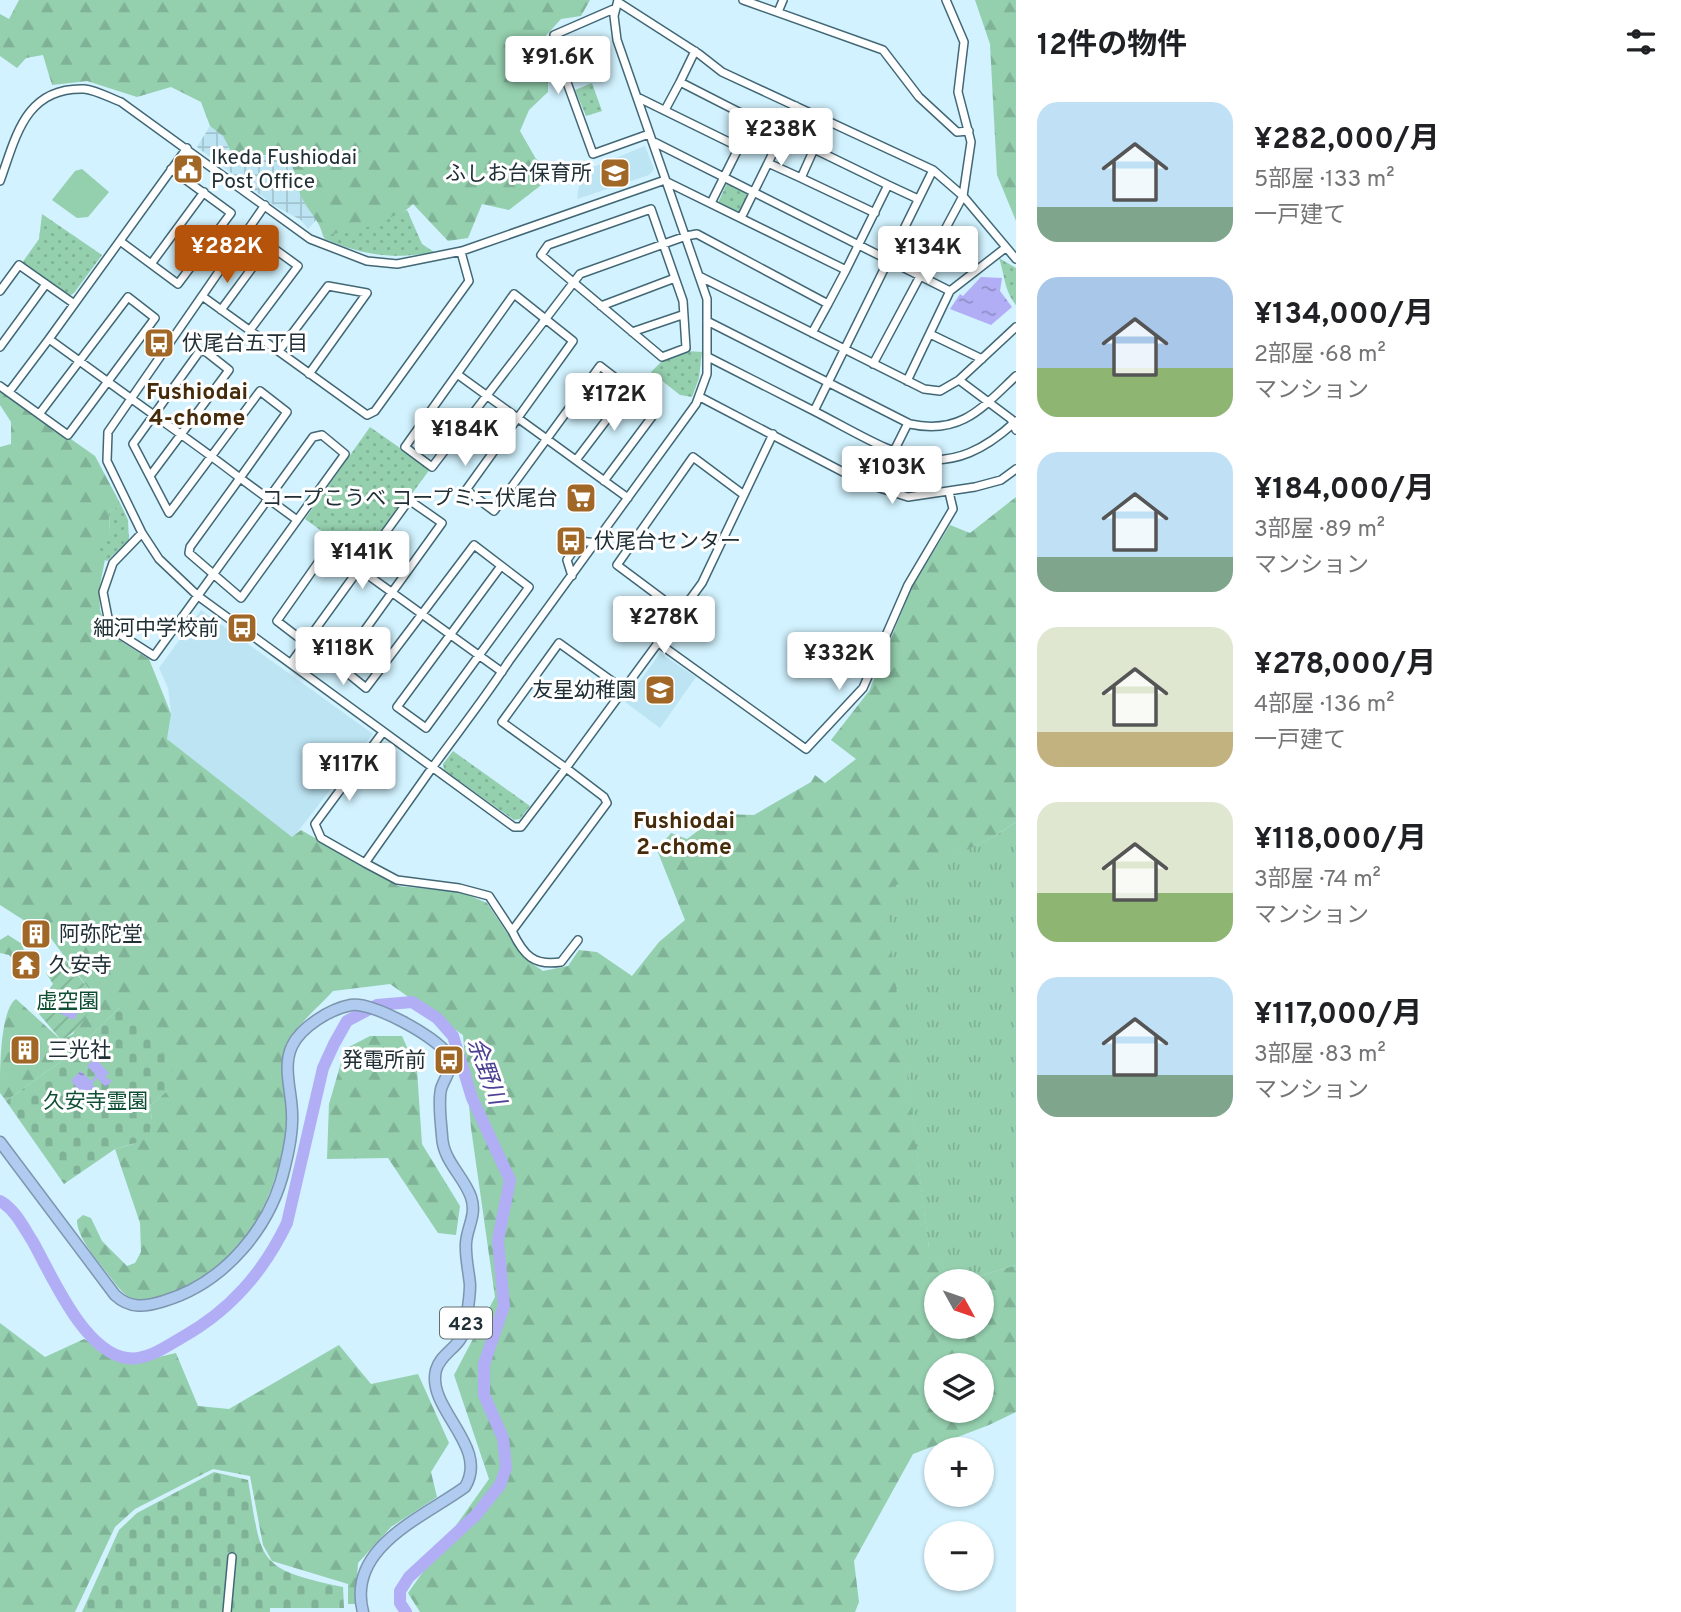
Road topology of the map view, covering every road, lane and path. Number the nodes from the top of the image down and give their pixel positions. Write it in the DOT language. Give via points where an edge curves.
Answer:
graph roads {
  1 [pos="743,0"];
  2 [pos="783,0"];
  3 [pos="946,0"];
  4 [pos="621,3"];
  5 [pos="778,12"];
  6 [pos="695,51"];
  7 [pos="680,82"];
  8 [pos="637,97"];
  9 [pos="796,106"];
  10 [pos="665,110"];
  11 [pos="752,119"];
  12 [pos="827,121"];
  13 [pos="969,131"];
  14 [pos="782,134"];
  15 [pos="650,138"];
  16 [pos="739,147"];
  17 [pos="187,148"];
  18 [pos="814,149"];
  19 [pos="768,163"];
  20 [pos="171,169"];
  21 [pos="933,170"];
  22 [pos="724,176"];
  23 [pos="801,178"];
  24 [pos="665,180"];
  25 [pos="0,181"];
  26 [pos="888,185"];
  27 [pos="754,191"];
  28 [pos="204,192"];
  29 [pos="963,196"];
  30 [pos="918,199"];
  31 [pos="711,203"];
  32 [pos="265,205"];
  33 [pos="875,213"];
  34 [pos="741,218"];
  35 [pos="686,236"];
  36 [pos="120,241"];
  37 [pos="861,244"];
  38 [pos="663,245"];
  39 [pos="1004,249"];
  40 [pos="461,252"];
  41 [pos="889,257"];
  42 [pos="1016,260"];
  43 [pos="151,264"];
  44 [pos="846,270"];
  45 [pos="919,274"];
  46 [pos="699,276"];
  47 [pos="675,278"];
  48 [pos="573,282"];
  49 [pos="46,284"];
  50 [pos="950,291"];
  51 [pos="0,292"];
  52 [pos="202,296"];
  53 [pos="73,303"];
  54 [pos="828,303"];
  55 [pos="601,306"];
  56 [pos="222,310"];
  57 [pos="682,315"];
  58 [pos="544,318"];
  59 [pos="707,321"];
  60 [pos="1016,327"];
  61 [pos="250,330"];
  62 [pos="632,332"];
  63 [pos="812,333"];
  64 [pos="930,334"];
  65 [pos="49,339"];
  66 [pos="0,347"];
  67 [pos="844,349"];
  68 [pos="279,351"];
  69 [pos="708,357"];
  70 [pos="982,359"];
  71 [pos="80,361"];
  72 [pos="873,363"];
  73 [pos="310,374"];
  74 [pos="457,374"];
  75 [pos="1016,376"];
  76 [pos="959,380"];
  77 [pos="906,381"];
  78 [pos="108,382"];
  79 [pos="828,382"];
  80 [pos="0,386"];
  81 [pos="629,389"];
  82 [pos="9,392"];
  83 [pos="485,395"];
  84 [pos="129,397"];
  85 [pos="700,397"];
  86 [pos="988,402"];
  87 [pos="814,411"];
  88 [pos="40,413"];
  89 [pos="152,414"];
  90 [pos="518,418"];
  91 [pos="908,423"];
  92 [pos="1015,425"];
  93 [pos="773,434"];
  94 [pos="181,435"];
  95 [pos="547,438"];
  96 [pos="894,452"];
  97 [pos="211,456"];
  98 [pos="576,460"];
  99 [pos="1016,469"];
  100 [pos="150,477"];
  101 [pos="240,478"];
  102 [pos="604,481"];
  103 [pos="882,488"];
  104 [pos="949,492"];
  105 [pos="744,495"];
  106 [pos="628,498"];
  107 [pos="269,499"];
  108 [pos="298,520"];
  109 [pos="142,533"];
  110 [pos="596,543"];
  111 [pos="500,566"];
  112 [pos="360,569"];
  113 [pos="213,575"];
  114 [pos="572,576"];
  115 [pos="392,592"];
  116 [pos="198,596"];
  117 [pos="680,612"];
  118 [pos="420,613"];
  119 [pos="450,634"];
  120 [pos="657,642"];
  121 [pos="307,644"];
  122 [pos="479,655"];
  123 [pos="291,663"];
  124 [pos="502,672"];
  125 [pos="623,689"];
  126 [pos="383,732"];
  127 [pos="432,768"];
  128 [pos="566,768"];
  129 [pos="365,863"];
  130 [pos="512,932"];
  131 [pos="578,940"];
  132 [pos="0,1142"];
  133 [pos="232,1557"];
  134 [pos="226,1612"];
  135 [pos="363,1612"];
  1 -- 5 [label="street"];
  2 -- 5 [label="street"];
  3 -- 13 [label="street" via="964,42 958,92"];
  4 -- 6 [label="street"];
  4 -- 8 [label="street" via="617,40"];
  4 -- 15 [label="street" via="554,35 557,55 593,154"];
  5 -- 13 [label="street" via="883,50 935,112 957,132"];
  6 -- 7 [label="street"];
  6 -- 9 [label="street" via="722,72"];
  7 -- 10 [label="street"];
  7 -- 11 [label="street"];
  8 -- 10 [label="street"];
  8 -- 15 [label="street"];
  9 -- 12 [label="street"];
  9 -- 14 [label="street"];
  10 -- 16 [label="street"];
  11 -- 14 [label="street"];
  11 -- 16 [label="street"];
  12 -- 18 [label="street"];
  12 -- 21 [label="street"];
  13 -- 29 [label="street"];
  14 -- 19 [label="street"];
  15 -- 22 [label="street"];
  15 -- 24 [label="street"];
  16 -- 22 [label="street"];
  17 -- 20 [label="street"];
  17 -- 25 [label="street" via="121,102 86,89 58,93 37,102 22,122"];
  17 -- 32 [label="street"];
  18 -- 23 [label="street"];
  18 -- 26 [label="street"];
  19 -- 23 [label="street"];
  19 -- 27 [label="street"];
  20 -- 28 [label="street"];
  20 -- 36 [label="street"];
  21 -- 29 [label="street"];
  21 -- 30 [label="street"];
  22 -- 27 [label="street"];
  22 -- 31 [label="street"];
  23 -- 33 [label="street"];
  24 -- 31 [label="street"];
  24 -- 35 [label="street"];
  24 -- 40 [label="street"];
  26 -- 30 [label="street"];
  26 -- 33 [label="street"];
  27 -- 34 [label="street"];
  27 -- 37 [label="street"];
  28 -- 43 [label="street"];
  28 -- 43 [label="street" via="231,213 178,285"];
  29 -- 39 [label="street"];
  29 -- 45 [label="street"];
  30 -- 41 [label="street"];
  31 -- 34 [label="street"];
  32 -- 40 [label="street" via="318,243 367,261 397,264"];
  32 -- 52 [label="street"];
  33 -- 37 [label="street"];
  34 -- 44 [label="street"];
  35 -- 38 [label="street"];
  35 -- 46 [label="street"];
  35 -- 54 [label="street" via="697,234"];
  36 -- 43 [label="street"];
  36 -- 53 [label="street"];
  37 -- 41 [label="street"];
  37 -- 44 [label="street"];
  38 -- 47 [label="street"];
  38 -- 48 [label="street" via="580,274"];
  38 -- 48 [label="street" via="651,209 548,245 541,255"];
  39 -- 42 [label="street"];
  39 -- 50 [label="street"];
  40 -- 73 [label="street" via="469,281 375,411 367,415"];
  41 -- 45 [label="street"];
  41 -- 67 [label="street"];
  44 -- 54 [label="street"];
  45 -- 50 [label="street"];
  45 -- 72 [label="street"];
  46 -- 59 [label="street" via="707,299"];
  46 -- 63 [label="street"];
  47 -- 55 [label="street"];
  47 -- 57 [label="street"];
  48 -- 55 [label="street"];
  48 -- 58 [label="street"];
  49 -- 51 [label="street" via="19,265"];
  49 -- 53 [label="street"];
  49 -- 66 [label="street"];
  50 -- 64 [label="street"];
  52 -- 56 [label="street"];
  52 -- 84 [label="street"];
  53 -- 65 [label="street"];
  54 -- 63 [label="street"];
  55 -- 62 [label="street"];
  56 -- 61 [label="street"];
  56 -- 61 [label="street" via="269,246 289,260 298,267"];
  57 -- 62 [label="street"];
  57 -- 62 [label="street" via="686,348 662,357"];
  58 -- 74 [label="street" via="514,294"];
  58 -- 83 [label="street"];
  58 -- 90 [label="street" via="573,341"];
  59 -- 69 [label="street"];
  59 -- 79 [label="street"];
  60 -- 70 [label="street"];
  61 -- 68 [label="street"];
  63 -- 67 [label="street"];
  64 -- 70 [label="street"];
  64 -- 77 [label="street"];
  65 -- 71 [label="street"];
  65 -- 82 [label="street"];
  67 -- 72 [label="street"];
  67 -- 79 [label="street"];
  68 -- 73 [label="street"];
  68 -- 73 [label="street" via="328,286 367,293"];
  69 -- 85 [label="street"];
  69 -- 87 [label="street"];
  70 -- 76 [label="street"];
  71 -- 78 [label="street"];
  71 -- 78 [label="street" via="128,297 155,318"];
  71 -- 88 [label="street"];
  72 -- 77 [label="street"];
  74 -- 83 [label="street"];
  74 -- 83 [label="street" via="404,447 432,467"];
  75 -- 86 [label="street"];
  76 -- 77 [label="street" via="940,391 924,390"];
  76 -- 86 [label="street"];
  78 -- 84 [label="street"];
  78 -- 88 [label="street" via="68,435"];
  79 -- 87 [label="street"];
  79 -- 91 [label="street"];
  80 -- 82 [label="street"];
  81 -- 95 [label="street" via="600,366"];
  81 -- 98 [label="street"];
  81 -- 102 [label="street" via="657,410"];
  82 -- 88 [label="street"];
  83 -- 90 [label="street"];
  84 -- 89 [label="street"];
  84 -- 109 [label="street" via="108,432 105,448"];
  85 -- 93 [label="street"];
  85 -- 106 [label="street"];
  86 -- 91 [label="street" via="973,416 933,429"];
  86 -- 92 [label="street"];
  87 -- 96 [label="street"];
  89 -- 94 [label="street"];
  89 -- 94 [label="street" via="199,352 205,351 229,370"];
  89 -- 100 [label="street" via="133,444"];
  90 -- 95 [label="street"];
  90 -- 95 [label="street" via="466,490 494,511"];
  91 -- 96 [label="street"];
  92 -- 96 [label="street" via="993,443 961,458 928,460"];
  93 -- 103 [label="street"];
  93 -- 105 [label="street"];
  94 -- 97 [label="street"];
  94 -- 100 [label="street"];
  95 -- 98 [label="street"];
  96 -- 103 [label="street"];
  97 -- 100 [label="street" via="169,513"];
  97 -- 101 [label="street"];
  97 -- 101 [label="street" via="260,391 287,412"];
  98 -- 102 [label="street"];
  99 -- 104 [label="street" via="1001,480"];
  101 -- 107 [label="street"];
  101 -- 113 [label="street" via="190,547 189,553"];
  102 -- 106 [label="street"];
  103 -- 104 [label="street" via="908,497"];
  104 -- 120 [label="street" via="953,509 908,585 863,688 806,749"];
  105 -- 117 [label="street" via="702,583"];
  105 -- 117 [label="street" via="693,457 617,565"];
  106 -- 110 [label="street"];
  107 -- 108 [label="street"];
  107 -- 108 [label="street" via="313,437 322,435 345,454"];
  107 -- 113 [label="street"];
  108 -- 113 [label="street" via="241,597"];
  109 -- 116 [label="street" via="159,559"];
  109 -- 116 [label="street" via="113,563 103,592 110,628 154,656"];
  110 -- 114 [label="street"];
  110 -- 114 [label="street" via="580,541 567,560"];
  111 -- 118 [label="street" via="474,545"];
  111 -- 119 [label="street"];
  111 -- 122 [label="street" via="529,587"];
  112 -- 115 [label="street"];
  112 -- 115 [label="street" via="410,500 442,523"];
  112 -- 121 [label="street"];
  112 -- 121 [label="street" via="330,547 277,621"];
  113 -- 116 [label="street"];
  114 -- 124 [label="street"];
  115 -- 118 [label="street"];
  115 -- 118 [label="street" via="339,666 366,688"];
  116 -- 123 [label="street"];
  117 -- 120 [label="street"];
  118 -- 119 [label="street"];
  119 -- 122 [label="street"];
  119 -- 122 [label="street" via="397,707 426,729"];
  120 -- 125 [label="street"];
  121 -- 123 [label="street"];
  122 -- 124 [label="street"];
  123 -- 126 [label="street"];
  124 -- 127 [label="street"];
  125 -- 128 [label="street"];
  125 -- 128 [label="street" via="559,643 555,647 502,722"];
  126 -- 127 [label="street"];
  126 -- 129 [label="street" via="315,824 321,838"];
  127 -- 128 [label="street" via="514,827 521,827"];
  127 -- 129 [label="street"];
  128 -- 130 [label="street" via="607,803"];
  129 -- 130 [label="street" via="397,880 489,896"];
  130 -- 131 [label="street" via="527,955 544,965 561,962"];
  132 -- 135 [label="highway, 423" via="120,1300 142,1306 204,1285 243,1250 278,1188 291,1132 291,1049 308,1026 342,1008 361,1005 408,1024 446,1053 450,1066 441,1093 443,1147 472,1204 473,1219 466,1240 470,1293 462,1338 438,1365 435,1379 472,1467 466,1487 380,1547 367,1568"];
  133 -- 134 [label="street"];
}
